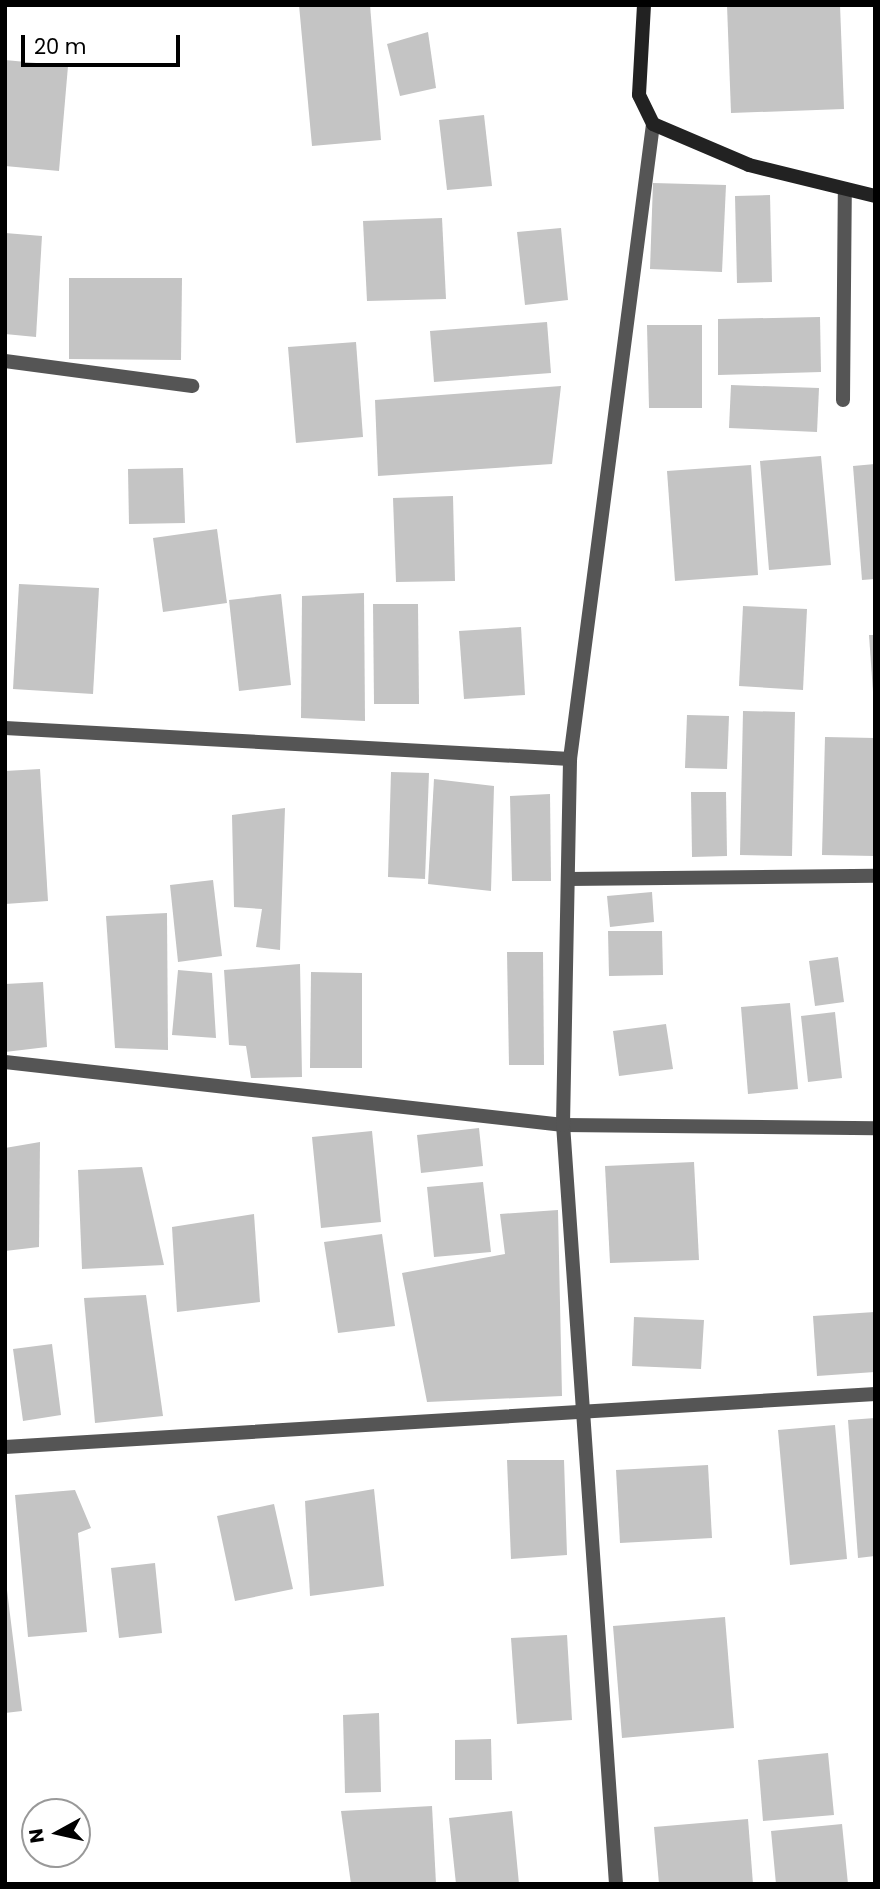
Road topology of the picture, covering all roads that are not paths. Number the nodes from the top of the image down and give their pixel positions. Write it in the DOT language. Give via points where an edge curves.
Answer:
graph roads {
  1 [pos="644,5"];
  2 [pos="653,124"];
  3 [pos="845,189"];
  4 [pos="875,196"];
  5 [pos="5,361"];
  6 [pos="192,386"];
  7 [pos="843,400"];
  8 [pos="5,728"];
  9 [pos="570,759"];
  10 [pos="875,876"];
  11 [pos="568,879"];
  12 [pos="5,1062"];
  13 [pos="563,1125"];
  14 [pos="875,1128"];
  15 [pos="875,1394"];
  16 [pos="584,1412"];
  17 [pos="5,1447"];
  18 [pos="616,1884"];
  1 -- 2 [label="main road" via="639,94"];
  2 -- 3 [label="main road" via="748,165"];
  2 -- 9 [label="street"];
  3 -- 4 [label="main road"];
  3 -- 7 [label="street"];
  5 -- 6 [label="street"];
  8 -- 9 [label="street"];
  9 -- 11 [label="street"];
  10 -- 11 [label="street"];
  11 -- 13 [label="street"];
  12 -- 13 [label="street"];
  13 -- 14 [label="street"];
  13 -- 16 [label="street"];
  15 -- 16 [label="street"];
  16 -- 17 [label="street"];
  16 -- 18 [label="street"];
}
